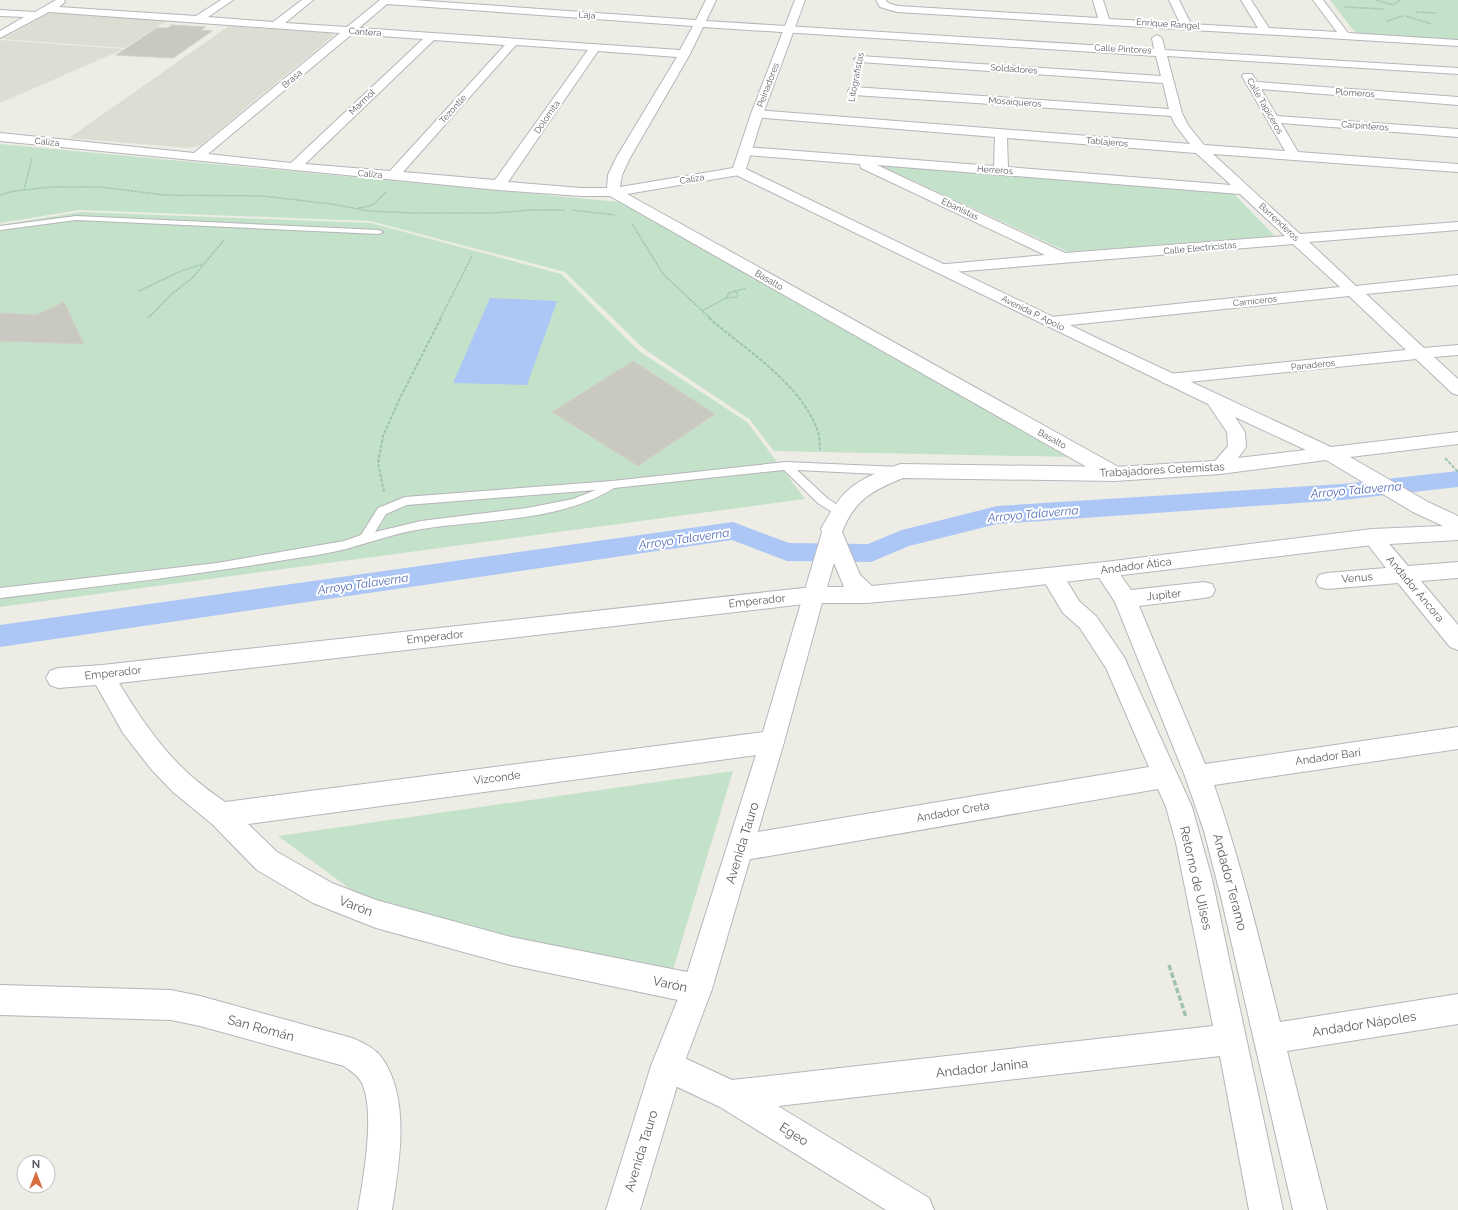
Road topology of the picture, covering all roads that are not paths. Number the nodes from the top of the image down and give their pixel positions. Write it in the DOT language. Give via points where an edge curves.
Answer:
graph roads {
  1 [pos="64,0"];
  2 [pos="228,0"];
  3 [pos="308,0"];
  4 [pos="711,0"];
  5 [pos="800,0"];
  6 [pos="956,0"];
  7 [pos="1098,0"];
  8 [pos="1174,0"];
  9 [pos="1246,0"];
  10 [pos="386,1"];
  11 [pos="881,1"];
  12 [pos="1321,3"];
  13 [pos="141,4"];
  14 [pos="1028,6"];
  15 [pos="47,9"];
  16 [pos="0,13"];
  17 [pos="956,13"];
  18 [pos="36,15"];
  19 [pos="122,15"];
  20 [pos="1031,17"];
  21 [pos="198,20"];
  22 [pos="1104,20"];
  23 [pos="698,23"];
  24 [pos="1152,23"];
  25 [pos="274,26"];
  26 [pos="1186,26"];
  27 [pos="789,30"];
  28 [pos="1264,30"];
  29 [pos="349,31"];
  30 [pos="864,34"];
  31 [pos="0,35"];
  32 [pos="431,36"];
  33 [pos="1345,36"];
  34 [pos="513,42"];
  35 [pos="1458,43"];
  36 [pos="595,48"];
  37 [pos="1161,52"];
  38 [pos="684,54"];
  39 [pos="1237,56"];
  40 [pos="860,59"];
  41 [pos="1458,71"];
  42 [pos="1168,80"];
  43 [pos="1253,85"];
  44 [pos="854,91"];
  45 [pos="1458,101"];
  46 [pos="1176,112"];
  47 [pos="849,113"];
  48 [pos="757,114"];
  49 [pos="1272,119"];
  50 [pos="1001,133"];
  51 [pos="1458,133"];
  52 [pos="0,137"];
  53 [pos="1200,149"];
  54 [pos="746,151"];
  55 [pos="1294,156"];
  56 [pos="197,157"];
  57 [pos="856,160"];
  58 [pos="294,167"];
  59 [pos="1458,168"];
  60 [pos="1001,170"];
  61 [pos="738,171"];
  62 [pos="393,176"];
  63 [pos="498,186"];
  64 [pos="1244,190"];
  65 [pos="613,192"];
  66 [pos="1458,226"];
  67 [pos="0,228"];
  68 [pos="379,232"];
  69 [pos="1298,240"];
  70 [pos="1064,259"];
  71 [pos="941,268"];
  72 [pos="1458,280"];
  73 [pos="1352,291"];
  74 [pos="1051,322"];
  75 [pos="1458,350"];
  76 [pos="1421,354"];
  77 [pos="1169,379"];
  78 [pos="1458,389"];
  79 [pos="1214,400"];
  80 [pos="1458,438"];
  81 [pos="1329,453"];
  82 [pos="786,466"];
  83 [pos="1220,467"];
  84 [pos="901,471"];
  85 [pos="1115,474"];
  86 [pos="612,484"];
  87 [pos="867,484"];
  88 [pos="836,519"];
  89 [pos="1458,524"];
  90 [pos="1443,527"];
  91 [pos="1372,537"];
  92 [pos="365,538"];
  93 [pos="1105,570"];
  94 [pos="1458,570"];
  95 [pos="1402,574"];
  96 [pos="1052,576"];
  97 [pos="1327,581"];
  98 [pos="816,588"];
  99 [pos="1204,590"];
  100 [pos="0,593"];
  101 [pos="867,595"];
  102 [pos="1125,599"];
  103 [pos="1458,641"];
  104 [pos="102,675"];
  105 [pos="58,678"];
  106 [pos="1458,738"];
  107 [pos="772,742"];
  108 [pos="1165,776"];
  109 [pos="1198,776"];
  110 [pos="221,814"];
  111 [pos="740,848"];
  112 [pos="697,989"];
  113 [pos="0,1000"];
  114 [pos="1458,1009"];
  115 [pos="1232,1039"];
  116 [pos="1270,1039"];
  117 [pos="667,1066"];
  118 [pos="731,1096"];
  119 [pos="375,1210"];
  120 [pos="623,1210"];
  121 [pos="917,1210"];
  122 [pos="1266,1210"];
  123 [pos="1310,1210"];
  1 -- 15 [label="street"];
  2 -- 21 [label="street"];
  3 -- 25 [label="street"];
  4 -- 23 [label="street"];
  5 -- 27 [label="street, Peinadores"];
  6 -- 17 [label="street"];
  7 -- 22 [label="street"];
  8 -- 26 [label="street"];
  9 -- 28 [label="street"];
  10 -- 23 [label="street, Laja"];
  10 -- 29 [label="street, Brasa"];
  11 -- 17 [label="street, Enrique Rangel" via="889,8"];
  12 -- 33 [label="street"];
  13 -- 19 [label="street"];
  14 -- 20 [label="street"];
  15 -- 18 [label="street"];
  15 -- 19 [label="street, Cantera"];
  16 -- 18 [label="street"];
  17 -- 20 [label="street, Enrique Rangel"];
  18 -- 31 [label="street"];
  19 -- 21 [label="street, Cantera"];
  20 -- 22 [label="street, Enrique Rangel"];
  21 -- 25 [label="street, Cantera"];
  22 -- 24 [label="street, Enrique Rangel"];
  23 -- 27 [label="street, Laja"];
  23 -- 38 [label="street"];
  24 -- 26 [label="street, Enrique Rangel"];
  24 -- 37 [label="street, Barrenderos"];
  25 -- 29 [label="street, Cantera"];
  26 -- 28 [label="street, Enrique Rangel"];
  27 -- 30 [label="street, Calle Pintores"];
  27 -- 48 [label="street, Peinadores"];
  28 -- 33 [label="street, Enrique Rangel"];
  29 -- 32 [label="street, Cantera"];
  29 -- 56 [label="street, Brasa"];
  30 -- 37 [label="street, Calle Pintores"];
  30 -- 40 [label="street, Litografistas"];
  32 -- 34 [label="street, Cantera"];
  32 -- 58 [label="street, Marmol"];
  33 -- 35 [label="street, Enrique Rangel"];
  34 -- 36 [label="street, Cantera"];
  34 -- 62 [label="street, Tezontle"];
  36 -- 38 [label="street, Cantera"];
  36 -- 63 [label="street, Dolomita"];
  37 -- 39 [label="street, Calle Pintores"];
  37 -- 42 [label="street, Barrenderos"];
  38 -- 65 [label="street" via="623,158 615,175"];
  39 -- 41 [label="street, Calle Pintores"];
  39 -- 43 [label="street, Calle Tapiceros"];
  40 -- 42 [label="street, Soldadores"];
  40 -- 44 [label="street, Litografistas"];
  42 -- 46 [label="street, Barrenderos"];
  43 -- 45 [label="street, Plomeros"];
  43 -- 49 [label="street, Calle Tapiceros"];
  44 -- 46 [label="street, Mosaiqueros"];
  44 -- 47 [label="street, Litografistas"];
  46 -- 53 [label="street, Barrenderos" via="1182,126"];
  47 -- 48 [label="street, Tablajeros"];
  47 -- 50 [label="street, Tablajeros"];
  48 -- 54 [label="street, Peinadores"];
  49 -- 51 [label="street, Carpinteros"];
  49 -- 55 [label="street, Calle Tapiceros"];
  50 -- 53 [label="street, Tablajeros"];
  50 -- 60 [label="street"];
  52 -- 56 [label="street, Caliza"];
  53 -- 55 [label="street, Tablajeros"];
  53 -- 64 [label="street, Barrenderos"];
  54 -- 57 [label="street, Herreros"];
  54 -- 61 [label="street, Peinadores"];
  55 -- 59 [label="street, Tablajeros"];
  56 -- 58 [label="street, Caliza"];
  57 -- 60 [label="street, Herreros"];
  57 -- 70 [label="street, Ebanistas"];
  58 -- 62 [label="street, Caliza"];
  60 -- 64 [label="street, Herreros"];
  61 -- 65 [label="street, Caliza"];
  61 -- 71 [label="street, Avenida P. Apolo"];
  62 -- 63 [label="street, Caliza"];
  63 -- 65 [label="street, Caliza"];
  64 -- 69 [label="street, Barrenderos"];
  65 -- 85 [label="street, Basalto"];
  66 -- 69 [label="street, Calle Electricistas"];
  67 -- 68 [label="lane" via="76,218"];
  69 -- 70 [label="street, Calle Electricistas"];
  69 -- 73 [label="street, Barrenderos"];
  70 -- 71 [label="street, Calle Electricistas"];
  71 -- 74 [label="street, Avenida P. Apolo"];
  72 -- 73 [label="street, Carniceros"];
  73 -- 74 [label="street, Carniceros"];
  73 -- 76 [label="street, Barrenderos"];
  74 -- 77 [label="street, Avenida P. Apolo"];
  75 -- 76 [label="street, Panaderos"];
  76 -- 77 [label="street, Panaderos"];
  76 -- 78 [label="street, Barrenderos"];
  77 -- 79 [label="street, Avenida P. Apolo"];
  79 -- 81 [label="street, Avenida P. Apolo"];
  79 -- 83 [label="street" via="1236,432 1237,447"];
  80 -- 81 [label="street, Trabajadores Cetemistas"];
  81 -- 83 [label="street, Trabajadores Cetemistas"];
  81 -- 90 [label="street, Avenida P. Apolo"];
  82 -- 84 [label="lane"];
  82 -- 86 [label="lane"];
  82 -- 88 [label="lane" via="823,501"];
  83 -- 85 [label="street, Trabajadores Cetemistas"];
  84 -- 85 [label="street, Trabajadores Cetemistas"];
  84 -- 87 [label="street, Trabajadores Cetemistas"];
  86 -- 92 [label="lane" via="594,496 574,503 527,512 421,525"];
  86 -- 92 [label="lane" via="405,501 382,511"];
  87 -- 88 [label="street, Avenida Tauro" via="853,495"];
  88 -- 98 [label="street, Avenida Tauro"];
  88 -- 101 [label="street" via="851,580"];
  89 -- 90 [label="street"];
  90 -- 91 [label="street, Andador Ática"];
  91 -- 93 [label="street, Andador Ática"];
  91 -- 95 [label="street, Andador Áncora"];
  92 -- 100 [label="lane" via="345,545 217,567"];
  93 -- 96 [label="street, Andador Ática"];
  93 -- 102 [label="street, Andador Teramo"];
  94 -- 95 [label="street, Venus"];
  95 -- 97 [label="street, Venus"];
  95 -- 103 [label="street, Andador Áncora"];
  96 -- 101 [label="street, Andador Ática"];
  96 -- 108 [label="street, Retorno de Ulises" via="1071,607 1088,622 1116,664"];
  98 -- 101 [label="street, Andador Ática"];
  98 -- 104 [label="street, Emperador"];
  98 -- 107 [label="street, Avenida Tauro"];
  99 -- 102 [label="street, Jupiter"];
  102 -- 109 [label="street, Andador Teramo"];
  104 -- 105 [label="street, Emperador"];
  104 -- 110 [label="street, Varón" via="132,726 160,761 182,784"];
  106 -- 109 [label="street, Andador Barí"];
  107 -- 110 [label="street, Vizconde"];
  107 -- 111 [label="street, Avenida Tauro"];
  108 -- 111 [label="street, Andador Creta"];
  108 -- 115 [label="street, Retorno de Ulises" via="1187,830"];
  109 -- 116 [label="street, Andador Teramo" via="1217,831"];
  110 -- 112 [label="street, Varón" via="267,861 323,893 376,914 511,951"];
  111 -- 112 [label="street, Avenida Tauro"];
  112 -- 117 [label="street, Avenida Tauro"];
  113 -- 119 [label="street, San Román" via="171,1005 352,1053 371,1068 379,1083 384,1104 383,1148"];
  114 -- 116 [label="street, Andador Nápoles"];
  115 -- 118 [label="street, Andador Janina"];
  115 -- 122 [label="street, Retorno de Ulises"];
  116 -- 123 [label="street, Andador Teramo"];
  117 -- 118 [label="street, Egeo"];
  117 -- 120 [label="street, Avenida Tauro"];
  118 -- 121 [label="street, Egeo"];
}
